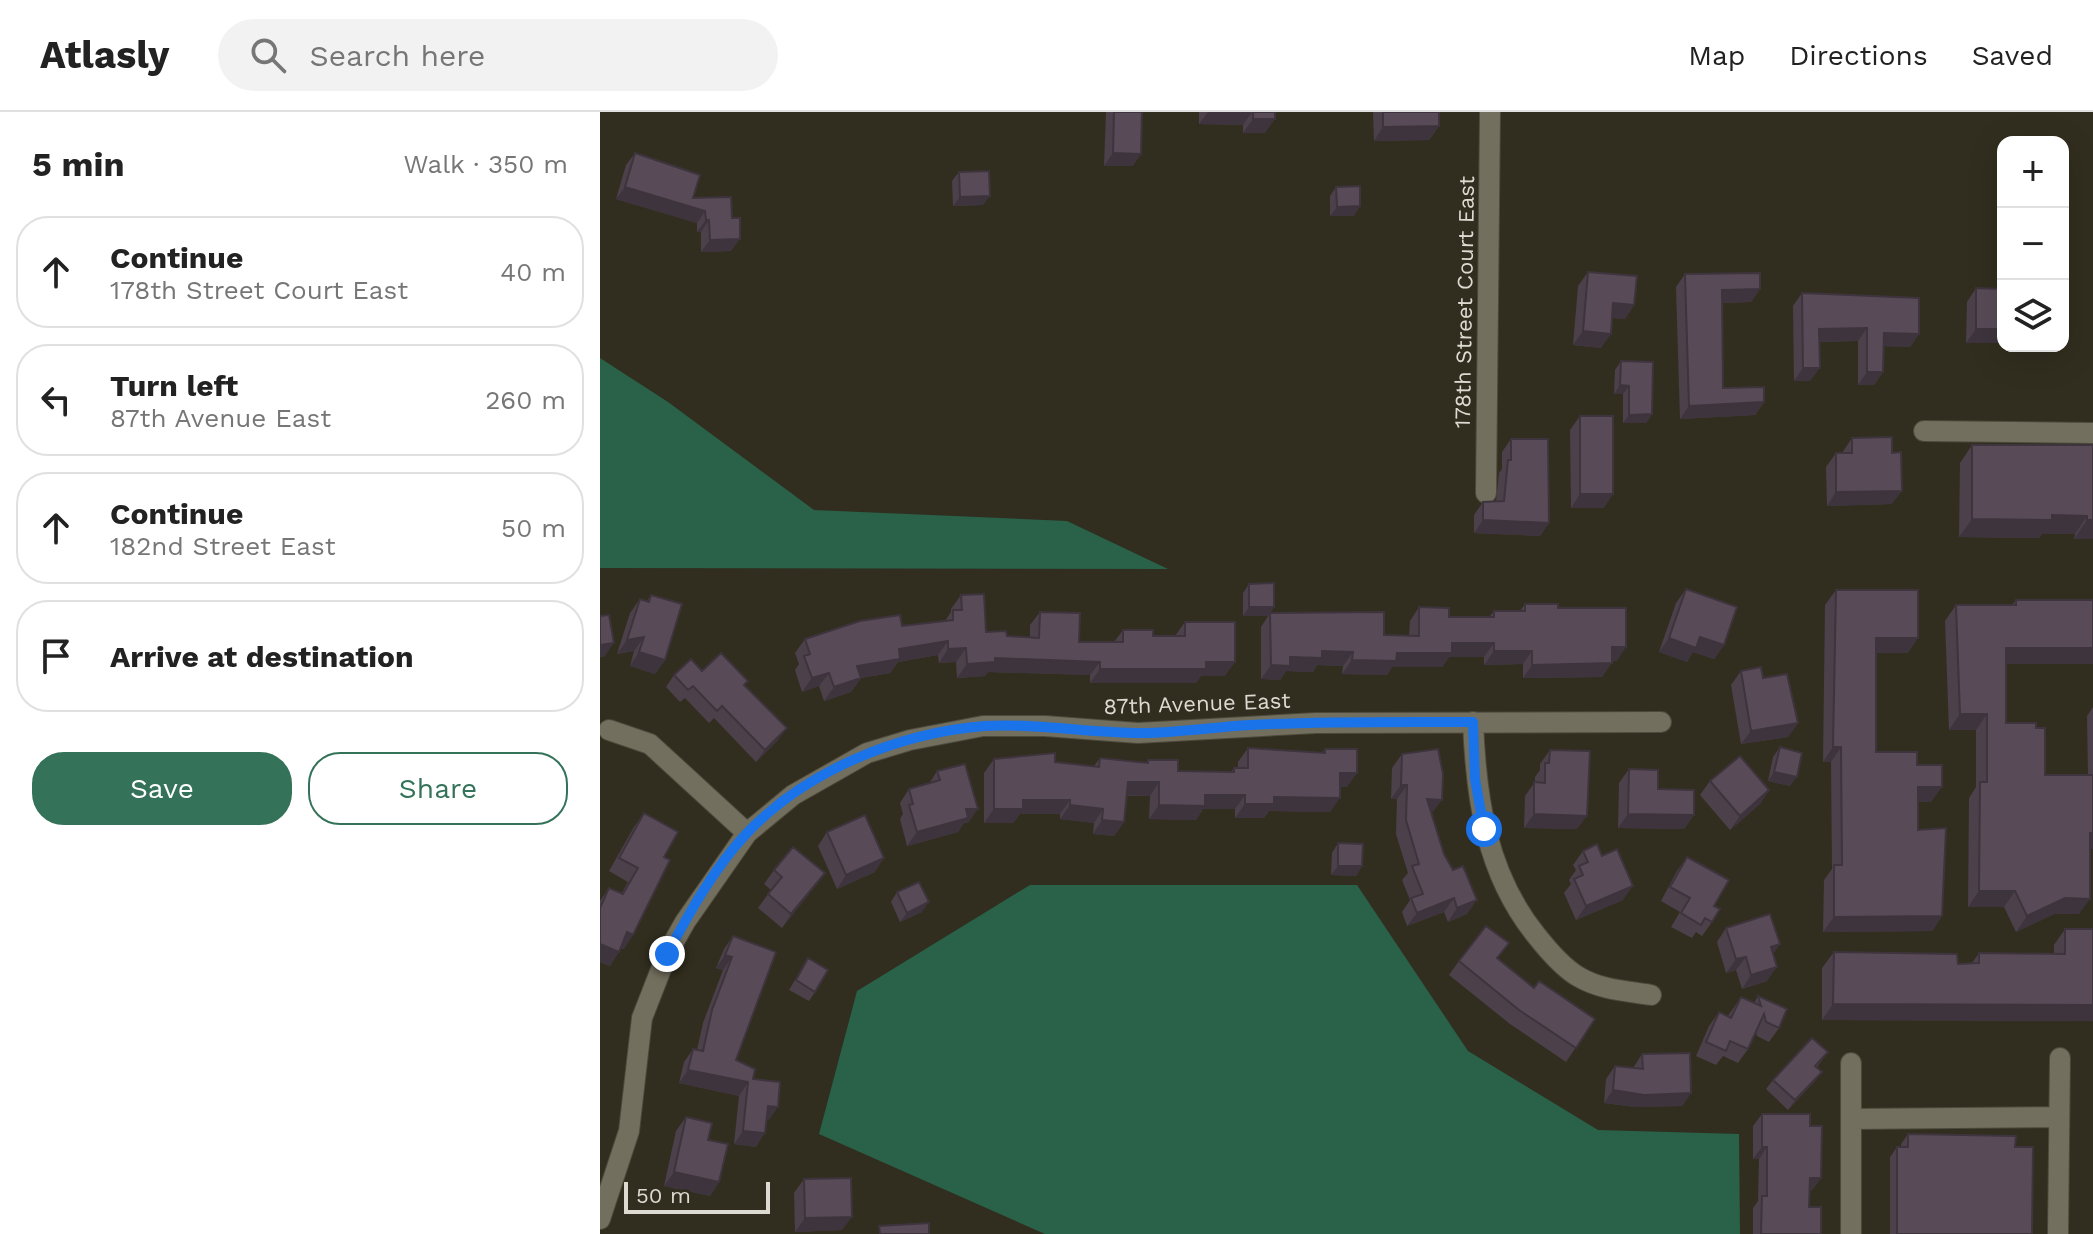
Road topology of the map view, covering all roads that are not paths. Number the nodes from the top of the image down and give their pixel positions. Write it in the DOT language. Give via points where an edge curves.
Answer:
graph roads {
  1 [pos="1490,112"];
  2 [pos="1924,431"];
  3 [pos="2093,433"];
  4 [pos="1486,493"];
  5 [pos="1473,722"];
  6 [pos="1661,722"];
  7 [pos="609,730"];
  8 [pos="747,833"];
  9 [pos="1651,995"];
  10 [pos="2060,1058"];
  11 [pos="1851,1063"];
  12 [pos="2059,1117"];
  13 [pos="1852,1119"];
  14 [pos="600,1219"];
  15 [pos="1851,1234"];
  16 [pos="2058,1234"];
  1 -- 4 [label="street, 178th Street Court East"];
  2 -- 3 [label="street"];
  5 -- 6 [label="street, 87th Avenue East"];
  5 -- 8 [label="street, 87th Avenue East" via="1138,733 1017,726 949,731 867,753 793,795"];
  5 -- 9 [label="street" via="1484,829 1501,881 1520,915 1579,977 1609,989"];
  7 -- 8 [label="street" via="650,744"];
  8 -- 14 [label="street, 87th Avenue East" via="700,896 649,996 638,1034 629,1131"];
  10 -- 12 [label="street"];
  11 -- 13 [label="street"];
  12 -- 13 [label="street"];
  12 -- 16 [label="street"];
  13 -- 15 [label="street"];
}
